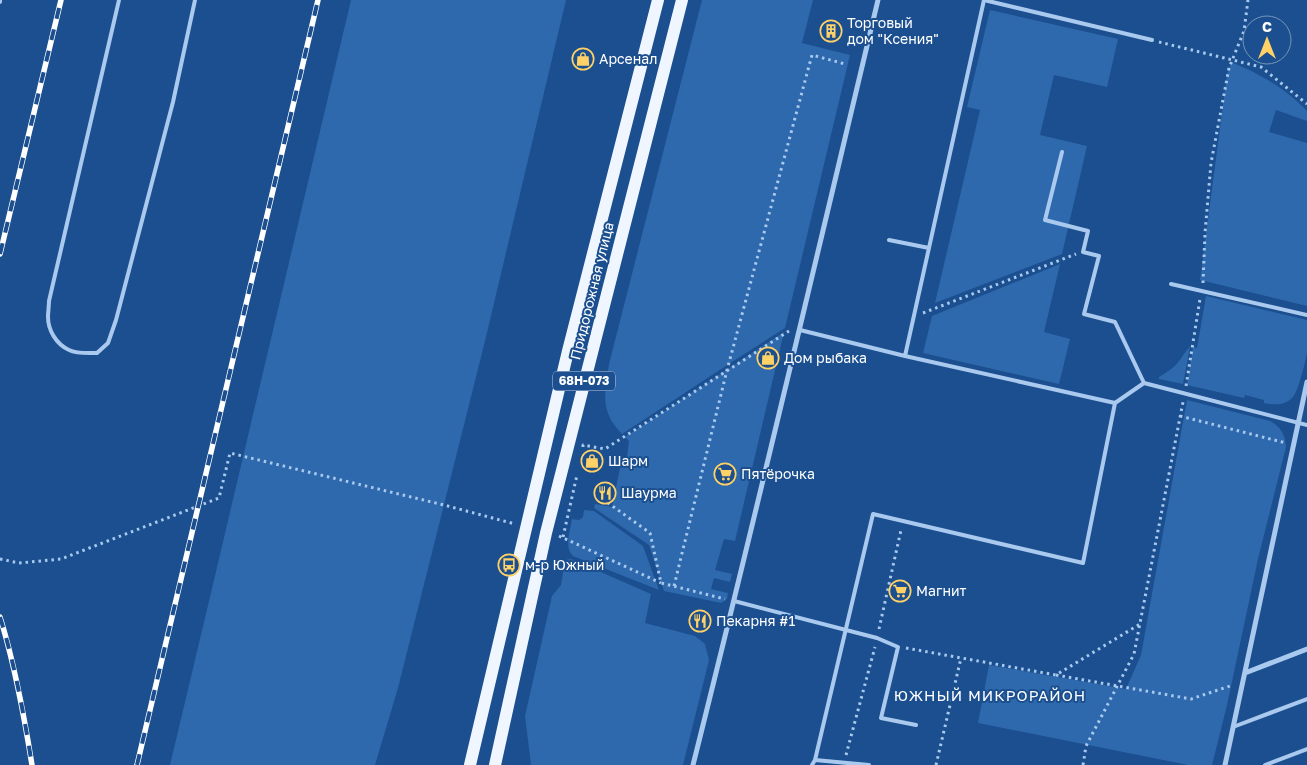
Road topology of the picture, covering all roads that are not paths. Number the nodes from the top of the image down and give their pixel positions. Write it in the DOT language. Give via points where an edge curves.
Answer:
graph roads {
  1 [pos="119,0"];
  2 [pos="194,0"];
  3 [pos="658,0"];
  4 [pos="682,0"];
  5 [pos="878,0"];
  6 [pos="984,0"];
  7 [pos="995,1"];
  8 [pos="1152,40"];
  9 [pos="1062,152"];
  10 [pos="889,240"];
  11 [pos="929,248"];
  12 [pos="1171,284"];
  13 [pos="1307,315"];
  14 [pos="800,330"];
  15 [pos="905,356"];
  16 [pos="1307,382"];
  17 [pos="1144,383"];
  18 [pos="1115,404"];
  19 [pos="1298,422"];
  20 [pos="1307,425"];
  21 [pos="734,601"];
  22 [pos="846,630"];
  23 [pos="1307,649"];
  24 [pos="1245,673"];
  25 [pos="1307,699"];
  26 [pos="916,725"];
  27 [pos="1233,727"];
  28 [pos="1307,749"];
  29 [pos="815,760"];
  30 [pos="470,765"];
  31 [pos="494,765"];
  32 [pos="693,765"];
  33 [pos="812,765"];
  34 [pos="869,765"];
  35 [pos="1224,765"];
  36 [pos="1265,765"];
  1 -- 2 [label="lane" via="49,301 50,331 69,350 84,353 96,353 108,343 116,320 173,102"];
  3 -- 30 [label="main road, 68Н-073" via="568,351"];
  4 -- 31 [label="main road, Придорожная улица / 68Н-073" via="544,541"];
  5 -- 14 [label="street"];
  6 -- 7 [label="lane"];
  6 -- 11 [label="lane"];
  7 -- 8 [label="lane"];
  9 -- 17 [label="lane" via="1045,220 1088,231 1083,252 1099,256 1084,314 1115,322"];
  10 -- 11 [label="lane"];
  11 -- 15 [label="lane"];
  12 -- 13 [label="lane"];
  14 -- 15 [label="lane"];
  14 -- 21 [label="street"];
  15 -- 18 [label="lane"];
  16 -- 19 [label="street"];
  17 -- 18 [label="lane"];
  17 -- 19 [label="lane"];
  18 -- 22 [label="lane" via="1082,563 873,514"];
  19 -- 20 [label="lane"];
  19 -- 24 [label="street"];
  21 -- 22 [label="lane"];
  21 -- 32 [label="street"];
  22 -- 26 [label="lane" via="898,647 881,718"];
  22 -- 29 [label="lane"];
  23 -- 24 [label="street"];
  24 -- 27 [label="street"];
  25 -- 27 [label="lane"];
  27 -- 35 [label="street"];
  28 -- 36 [label="lane"];
  29 -- 33 [label="lane"];
  29 -- 34 [label="lane"];
}
